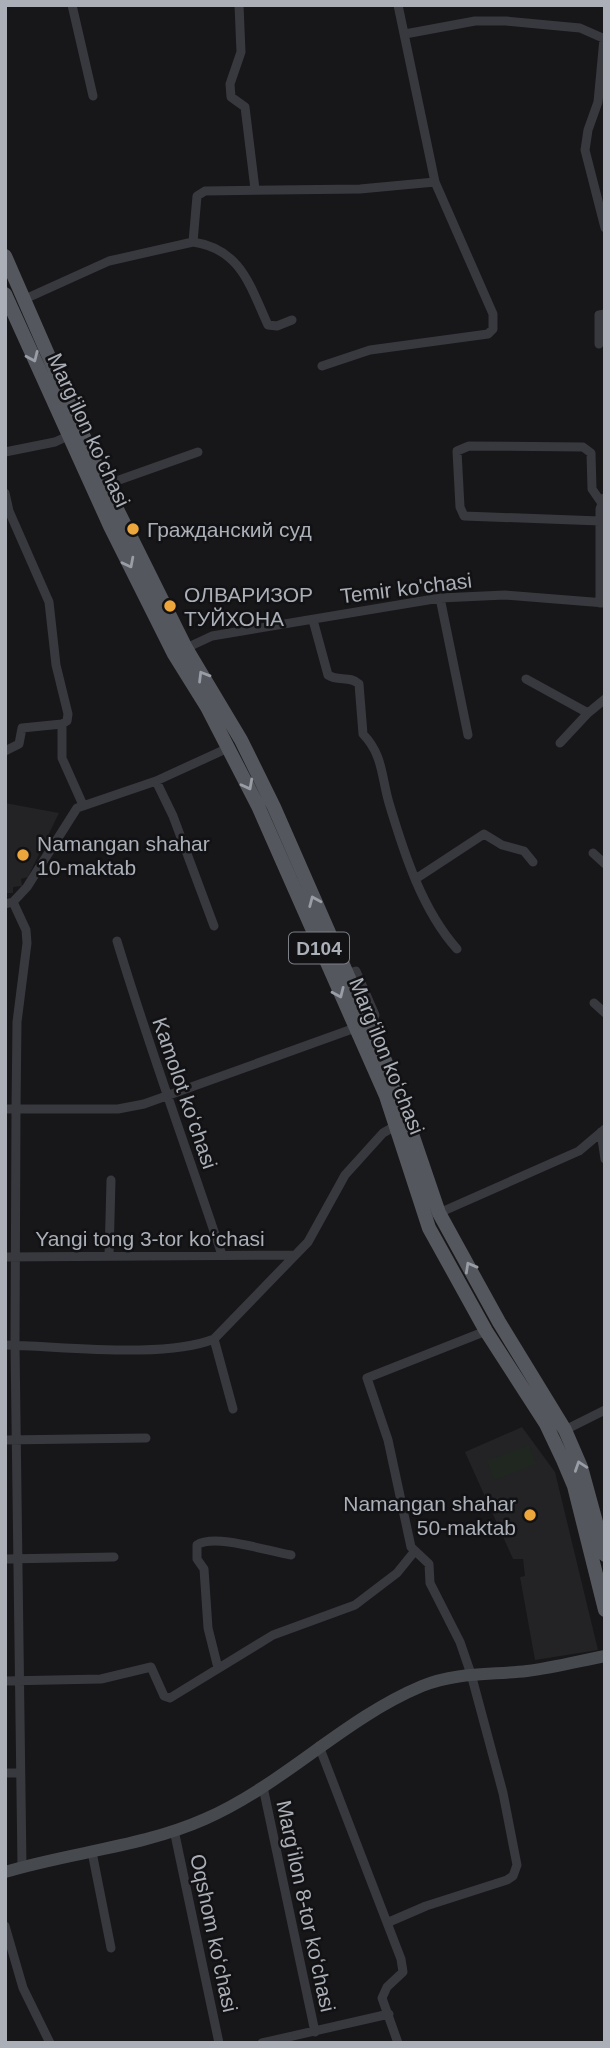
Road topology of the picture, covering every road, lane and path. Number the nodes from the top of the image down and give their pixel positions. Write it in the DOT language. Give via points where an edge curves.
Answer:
graph roads {
  1 [pos="72,5"];
  2 [pos="239,5"];
  3 [pos="398,5"];
  4 [pos="405,34"];
  5 [pos="604,39"];
  6 [pos="93,96"];
  7 [pos="435,182"];
  8 [pos="255,189"];
  9 [pos="605,228"];
  10 [pos="193,242"];
  11 [pos="5,256"];
  12 [pos="5,294"];
  13 [pos="25,299"];
  14 [pos="605,314"];
  15 [pos="292,320"];
  16 [pos="599,344"];
  17 [pos="322,366"];
  18 [pos="68,436"];
  19 [pos="5,452"];
  20 [pos="198,452"];
  21 [pos="105,485"];
  22 [pos="5,494"];
  23 [pos="603,500"];
  24 [pos="600,521"];
  25 [pos="440,598"];
  26 [pos="602,603"];
  27 [pos="313,620"];
  28 [pos="180,651"];
  29 [pos="526,679"];
  30 [pos="605,699"];
  31 [pos="588,713"];
  32 [pos="62,724"];
  33 [pos="468,734"];
  34 [pos="560,743"];
  35 [pos="228,748"];
  36 [pos="5,751"];
  37 [pos="156,781"];
  38 [pos="83,805"];
  39 [pos="593,853"];
  40 [pos="533,862"];
  41 [pos="605,864"];
  42 [pos="417,878"];
  43 [pos="9,903"];
  44 [pos="214,926"];
  45 [pos="117,941"];
  46 [pos="457,949"];
  47 [pos="594,1003"];
  48 [pos="605,1013"];
  49 [pos="361,1025"];
  50 [pos="167,1097"];
  51 [pos="5,1109"];
  52 [pos="16,1109"];
  53 [pos="397,1125"];
  54 [pos="603,1130"];
  55 [pos="605,1159"];
  56 [pos="111,1180"];
  57 [pos="439,1213"];
  58 [pos="222,1255"];
  59 [pos="295,1255"];
  60 [pos="109,1256"];
  61 [pos="10,1257"];
  62 [pos="486,1331"];
  63 [pos="214,1339"];
  64 [pos="10,1345"];
  65 [pos="233,1409"];
  66 [pos="605,1410"];
  67 [pos="565,1430"];
  68 [pos="146,1438"];
  69 [pos="5,1440"];
  70 [pos="17,1440"];
  71 [pos="414,1552"];
  72 [pos="291,1555"];
  73 [pos="605,1555"];
  74 [pos="114,1557"];
  75 [pos="5,1559"];
  76 [pos="19,1559"];
  77 [pos="605,1610"];
  78 [pos="605,1656"];
  79 [pos="218,1668"];
  80 [pos="471,1674"];
  81 [pos="5,1681"];
  82 [pos="19,1681"];
  83 [pos="320,1746"];
  84 [pos="5,1773"];
  85 [pos="20,1773"];
  86 [pos="263,1787"];
  87 [pos="174,1830"];
  88 [pos="92,1852"];
  89 [pos="22,1867"];
  90 [pos="5,1872"];
  91 [pos="389,1922"];
  92 [pos="5,1926"];
  93 [pos="111,1948"];
  94 [pos="388,2014"];
  95 [pos="314,2032"];
  96 [pos="50,2043"];
  97 [pos="219,2043"];
  98 [pos="262,2043"];
  99 [pos="398,2043"];
  1 -- 6 [label="street"];
  2 -- 8 [label="street" via="241,52 230,93 245,107"];
  3 -- 4 [label="street"];
  4 -- 5 [label="street" via="475,21 506,21 580,28"];
  4 -- 7 [label="street"];
  5 -- 9 [label="street" via="598,102 585,150"];
  7 -- 8 [label="street"];
  7 -- 17 [label="street" via="493,314 493,329 488,334 370,350"];
  8 -- 10 [label="street" via="200,193"];
  10 -- 13 [label="street" via="109,261"];
  10 -- 15 [label="street" via="231,256 268,325"];
  11 -- 13 [label="main road, Margʻilon koʻchasi / D104"];
  12 -- 18 [label="main road, Margʻilon koʻchasi / D104, one-way"];
  13 -- 21 [label="main road, Margʻilon koʻchasi / D104"];
  14 -- 16 [label="street" via="599,315"];
  18 -- 19 [label="street"];
  18 -- 28 [label="main road, Margʻilon koʻchasi / D104, one-way"];
  20 -- 21 [label="street"];
  21 -- 28 [label="main road, Margʻilon koʻchasi / D104"];
  22 -- 32 [label="street" via="49,602 56,665 68,714"];
  23 -- 24 [label="street"];
  23 -- 24 [label="street" via="592,489 591,453 583,447 469,446 457,452 464,516"];
  24 -- 26 [label="street"];
  25 -- 26 [label="street, Temir ko'chasi" via="505,595"];
  25 -- 27 [label="street, Temir ko'chasi"];
  25 -- 33 [label="street"];
  27 -- 28 [label="street, Temir ko'chasi" via="212,636"];
  27 -- 42 [label="street" via="328,675 359,684 363,734 375,747 388,801"];
  28 -- 35 [label="main road, Margʻilon koʻchasi / D104"];
  49 -- 28 [label="main road, Margʻilon koʻchasi / D104, one-way" via="345,974 259,774"];
  29 -- 31 [label="street"];
  30 -- 31 [label="street"];
  31 -- 34 [label="street"];
  32 -- 36 [label="street" via="22,728 19,744"];
  32 -- 38 [label="street" via="62,758"];
  35 -- 37 [label="street"];
  35 -- 49 [label="main road, Margʻilon koʻchasi / D104, one-way"];
  37 -- 38 [label="street"];
  37 -- 44 [label="street"];
  38 -- 43 [label="street" via="66,821 27,887"];
  39 -- 41 [label="street"];
  40 -- 42 [label="street" via="524,851 484,834"];
  42 -- 46 [label="street" via="437,928"];
  43 -- 52 [label="street" via="26,930 27,943 18,1022"];
  45 -- 50 [label="street, Kamolot koʻchasi"];
  47 -- 48 [label="street"];
  49 -- 50 [label="street"];
  49 -- 53 [label="main road, Margʻilon koʻchasi / D104"];
  49 -- 57 [label="main road, Margʻilon koʻchasi / D104" via="408,1116"];
  50 -- 52 [label="street" via="118,1109"];
  50 -- 58 [label="street, Kamolot koʻchasi"];
  51 -- 52 [label="street"];
  52 -- 61 [label="street"];
  53 -- 59 [label="street" via="383,1133 345,1174 309,1242"];
  53 -- 62 [label="main road, Margʻilon koʻchasi / D104" via="429,1228"];
  54 -- 55 [label="street"];
  54 -- 57 [label="street" via="579,1151"];
  56 -- 60 [label="street"];
  67 -- 57 [label="main road, Margʻilon koʻchasi / D104, one-way"];
  58 -- 59 [label="street, Yangi tong 3-tor koʻchasi"];
  58 -- 60 [label="street, Yangi tong 3-tor koʻchasi"];
  59 -- 63 [label="street"];
  60 -- 61 [label="street, Yangi tong 3-tor koʻchasi"];
  61 -- 64 [label="street"];
  62 -- 71 [label="street" via="367,1378 388,1440"];
  62 -- 77 [label="main road, Margʻilon koʻchasi / D104" via="546,1424 563,1460 574,1486"];
  63 -- 64 [label="street" via="195,1346 162,1348"];
  63 -- 65 [label="street"];
  64 -- 70 [label="street"];
  66 -- 67 [label="street"];
  73 -- 67 [label="main road, Margʻilon koʻchasi / D104, one-way" via="581,1467"];
  68 -- 70 [label="street"];
  69 -- 70 [label="street"];
  70 -- 76 [label="street"];
  71 -- 79 [label="street" via="397,1573 355,1605 288,1627"];
  71 -- 80 [label="street" via="429,1564 430,1583"];
  72 -- 79 [label="street" via="206,1541 197,1545"];
  74 -- 76 [label="street"];
  75 -- 76 [label="street"];
  76 -- 82 [label="street"];
  78 -- 80 [label="street" via="527,1671"];
  79 -- 82 [label="street" via="170,1698 164,1696 151,1667 101,1679"];
  80 -- 83 [label="street" via="422,1686"];
  80 -- 91 [label="street" via="503,1793 516,1870 507,1880"];
  81 -- 82 [label="street"];
  82 -- 85 [label="street"];
  83 -- 86 [label="street"];
  83 -- 91 [label="street"];
  84 -- 85 [label="street"];
  85 -- 89 [label="street"];
  86 -- 87 [label="street"];
  86 -- 95 [label="street, Margʻilon 8-tor koʻchasi"];
  87 -- 88 [label="street"];
  87 -- 97 [label="street, Oqshom koʻchasi"];
  88 -- 89 [label="street"];
  88 -- 93 [label="street"];
  89 -- 90 [label="street"];
  91 -- 94 [label="street" via="404,1972 383,1992"];
  92 -- 96 [label="street" via="23,1988"];
  94 -- 95 [label="street"];
  94 -- 99 [label="street"];
  95 -- 98 [label="street"];
}
